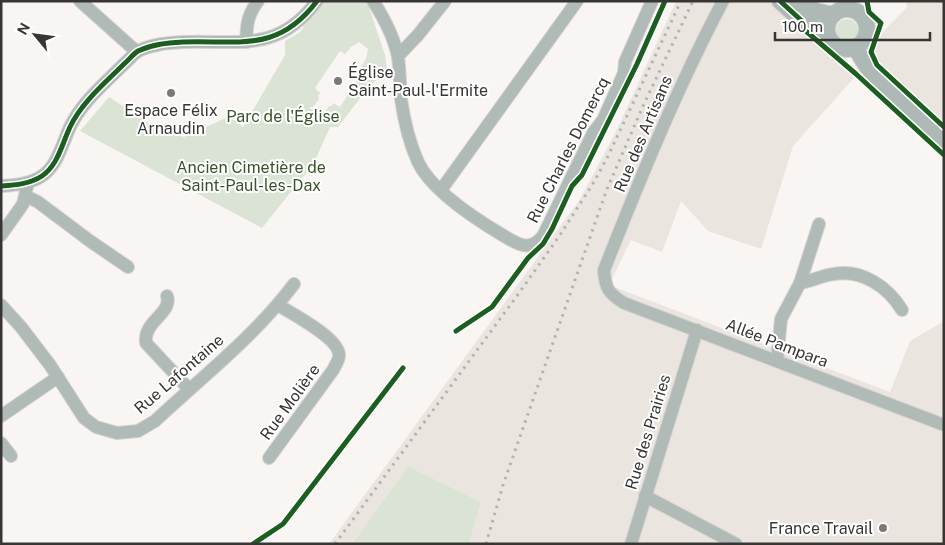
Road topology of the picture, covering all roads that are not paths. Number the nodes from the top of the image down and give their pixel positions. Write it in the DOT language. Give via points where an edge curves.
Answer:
graph roads {
  1 [pos="80,1"];
  2 [pos="258,1"];
  3 [pos="317,1"];
  4 [pos="373,1"];
  5 [pos="445,1"];
  6 [pos="577,1"];
  7 [pos="652,1"];
  8 [pos="723,1"];
  9 [pos="780,1"];
  10 [pos="799,1"];
  11 [pos="861,7"];
  12 [pos="840,9"];
  13 [pos="827,32"];
  14 [pos="246,42"];
  15 [pos="856,48"];
  16 [pos="137,52"];
  17 [pos="398,56"];
  18 [pos="944,141"];
  19 [pos="1,186"];
  20 [pos="26,189"];
  21 [pos="441,190"];
  22 [pos="819,224"];
  23 [pos="1,235"];
  24 [pos="128,268"];
  25 [pos="800,283"];
  26 [pos="294,284"];
  27 [pos="604,284"];
  28 [pos="167,296"];
  29 [pos="278,305"];
  30 [pos="1,306"];
  31 [pos="902,310"];
  32 [pos="697,330"];
  33 [pos="777,361"];
  34 [pos="58,377"];
  35 [pos="189,389"];
  36 [pos="1,416"];
  37 [pos="944,425"];
  38 [pos="1,443"];
  39 [pos="11,456"];
  40 [pos="269,458"];
  41 [pos="645,496"];
  42 [pos="632,544"];
  43 [pos="736,544"];
  1 -- 16 [label="street"];
  2 -- 14 [label="street" via="250,12"];
  3 -- 14 [label="street" via="287,31"];
  4 -- 17 [label="street" via="392,34"];
  5 -- 17 [label="street"];
  6 -- 21 [label="street"];
  7 -- 21 [label="street, Rue Charles Domercq" via="624,62 624,73 606,112 538,243 523,246 482,223"];
  8 -- 27 [label="street, Rue des Artisans" via="654,144 604,270"];
  9 -- 13 [label="main road" via="802,21"];
  10 -- 12 [label="main road" via="816,11"];
  11 -- 12 [label="main road"];
  11 -- 15 [label="main road" via="867,33"];
  12 -- 13 [label="main road" via="827,26"];
  13 -- 15 [label="main road" via="832,44 838,48"];
  14 -- 16 [label="street" via="162,43"];
  15 -- 18 [label="main road" via="872,75"];
  16 -- 20 [label="street" via="80,111 52,165"];
  17 -- 21 [label="street" via="401,100 409,137 422,170"];
  19 -- 20 [label="street"];
  20 -- 23 [label="street" via="23,204"];
  20 -- 24 [label="street" via="38,202"];
  22 -- 25 [label="street"];
  25 -- 31 [label="street" via="833,274 848,273 868,278 884,287"];
  25 -- 33 [label="street" via="781,319"];
  26 -- 29 [label="street, Rue Lafontaine"];
  27 -- 32 [label="street, Allée Pampara" via="624,303"];
  28 -- 35 [label="street" via="166,307 148,328 146,343"];
  29 -- 35 [label="street, Rue Lafontaine"];
  29 -- 40 [label="street, Rue Molière" via="329,338 337,347 339,356 333,370"];
  30 -- 34 [label="street, Rue Lafontaine"];
  32 -- 33 [label="street, Allée Pampara"];
  32 -- 41 [label="street, Rue des Prairies"];
  33 -- 37 [label="street, Allée Pampara"];
  34 -- 35 [label="street, Rue Lafontaine" via="84,418 96,427 117,433 138,431 155,421"];
  34 -- 36 [label="street"];
  38 -- 39 [label="street"];
  41 -- 42 [label="street, Rue des Prairies"];
  41 -- 43 [label="street"];
}
